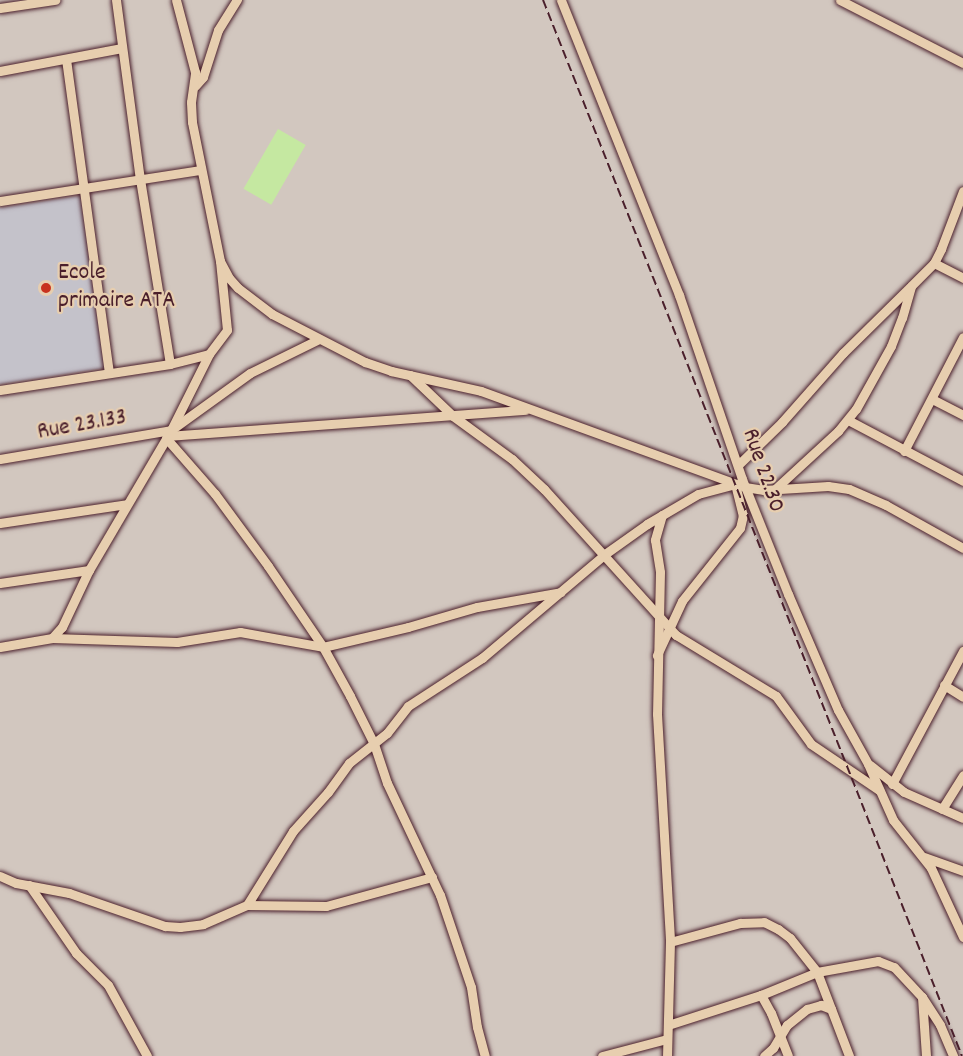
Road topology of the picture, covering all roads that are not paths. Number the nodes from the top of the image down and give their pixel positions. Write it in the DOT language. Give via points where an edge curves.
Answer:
graph roads {
  1 [pos="55,0"];
  2 [pos="116,0"];
  3 [pos="176,0"];
  4 [pos="237,0"];
  5 [pos="561,0"];
  6 [pos="840,0"];
  7 [pos="0,8"];
  8 [pos="122,48"];
  9 [pos="66,58"];
  10 [pos="963,63"];
  11 [pos="0,71"];
  12 [pos="195,86"];
  13 [pos="200,170"];
  14 [pos="140,179"];
  15 [pos="84,188"];
  16 [pos="963,190"];
  17 [pos="0,201"];
  18 [pos="220,261"];
  19 [pos="934,263"];
  20 [pos="963,278"];
  21 [pos="910,286"];
  22 [pos="319,339"];
  23 [pos="962,344"];
  24 [pos="209,354"];
  25 [pos="170,364"];
  26 [pos="109,373"];
  27 [pos="410,375"];
  28 [pos="0,390"];
  29 [pos="932,399"];
  30 [pos="527,410"];
  31 [pos="963,415"];
  32 [pos="453,416"];
  33 [pos="848,420"];
  34 [pos="168,435"];
  35 [pos="904,451"];
  36 [pos="0,459"];
  37 [pos="738,465"];
  38 [pos="963,481"];
  39 [pos="735,484"];
  40 [pos="745,487"];
  41 [pos="775,489"];
  42 [pos="127,504"];
  43 [pos="662,515"];
  44 [pos="0,523"];
  45 [pos="963,548"];
  46 [pos="605,554"];
  47 [pos="89,570"];
  48 [pos="0,583"];
  49 [pos="562,592"];
  50 [pos="658,613"];
  51 [pos="670,628"];
  52 [pos="52,638"];
  53 [pos="0,647"];
  54 [pos="323,647"];
  55 [pos="963,651"];
  56 [pos="657,655"];
  57 [pos="944,685"];
  58 [pos="963,697"];
  59 [pos="374,744"];
  60 [pos="868,764"];
  61 [pos="963,775"];
  62 [pos="892,784"];
  63 [pos="880,790"];
  64 [pos="942,809"];
  65 [pos="963,818"];
  66 [pos="924,857"];
  67 [pos="963,871"];
  68 [pos="0,876"];
  69 [pos="432,877"];
  70 [pos="29,885"];
  71 [pos="248,905"];
  72 [pos="963,937"];
  73 [pos="670,942"];
  74 [pos="817,972"];
  75 [pos="761,995"];
  76 [pos="922,997"];
  77 [pos="831,1009"];
  78 [pos="668,1024"];
  79 [pos="780,1035"];
  80 [pos="667,1039"];
  81 [pos="147,1056"];
  82 [pos="486,1056"];
  83 [pos="603,1056"];
  84 [pos="667,1056"];
  85 [pos="764,1056"];
  86 [pos="788,1056"];
  87 [pos="849,1056"];
  88 [pos="926,1056"];
  89 [pos="953,1056"];
  1 -- 7 [label="street"];
  2 -- 8 [label="street"];
  3 -- 12 [label="street" via="194,65"];
  4 -- 12 [label="street" via="218,30 203,77"];
  5 -- 37 [label="street, Rue 22.30" via="679,295"];
  6 -- 10 [label="street"];
  8 -- 9 [label="street"];
  8 -- 14 [label="street"];
  9 -- 11 [label="street"];
  9 -- 15 [label="street"];
  12 -- 13 [label="street" via="191,102"];
  13 -- 14 [label="street"];
  13 -- 18 [label="street"];
  14 -- 15 [label="street"];
  14 -- 25 [label="street"];
  15 -- 17 [label="street"];
  15 -- 26 [label="street"];
  16 -- 19 [label="street"];
  18 -- 22 [label="street" via="229,278 257,303"];
  18 -- 24 [label="street" via="227,330"];
  19 -- 20 [label="street"];
  19 -- 21 [label="street"];
  21 -- 33 [label="street" via="891,346"];
  21 -- 37 [label="street"];
  22 -- 27 [label="street" via="365,362"];
  22 -- 34 [label="street" via="250,373"];
  23 -- 29 [label="street"];
  24 -- 25 [label="street"];
  24 -- 34 [label="street"];
  25 -- 26 [label="street"];
  26 -- 28 [label="street"];
  27 -- 30 [label="street" via="467,386"];
  27 -- 32 [label="street"];
  29 -- 31 [label="street"];
  29 -- 35 [label="street"];
  30 -- 32 [label="street, Rue 23.133"];
  30 -- 39 [label="street"];
  32 -- 34 [label="street, Rue 23.133"];
  32 -- 46 [label="street" via="512,459"];
  33 -- 35 [label="street"];
  33 -- 41 [label="street"];
  34 -- 36 [label="street, Rue 23.133"];
  34 -- 42 [label="street"];
  34 -- 54 [label="street" via="226,508"];
  35 -- 38 [label="street"];
  37 -- 40 [label="street, Rue 22.30"];
  39 -- 40 [label="street"];
  39 -- 43 [label="street" via="698,494"];
  39 -- 51 [label="street" via="743,515 741,528 682,601"];
  40 -- 41 [label="street"];
  40 -- 60 [label="street, Rue 22.30" via="838,710"];
  41 -- 45 [label="street" via="849,489 877,500"];
  42 -- 44 [label="street"];
  42 -- 47 [label="street"];
  43 -- 46 [label="street"];
  43 -- 50 [label="street" via="655,540 660,572"];
  46 -- 49 [label="street"];
  46 -- 50 [label="street"];
  47 -- 48 [label="street"];
  47 -- 52 [label="street" via="62,627"];
  49 -- 54 [label="street" via="477,607"];
  49 -- 59 [label="street" via="465,671 416,699"];
  50 -- 51 [label="street"];
  50 -- 56 [label="street"];
  51 -- 56 [label="street"];
  51 -- 63 [label="street" via="776,696 811,744"];
  52 -- 53 [label="street"];
  52 -- 54 [label="street" via="177,642 240,632"];
  54 -- 59 [label="street"];
  55 -- 57 [label="street"];
  56 -- 73 [label="street"];
  57 -- 58 [label="street"];
  57 -- 62 [label="street"];
  59 -- 69 [label="street" via="387,783"];
  59 -- 71 [label="street" via="349,762 293,831"];
  60 -- 62 [label="street"];
  60 -- 63 [label="street, Rue 22.30"];
  61 -- 64 [label="street"];
  62 -- 64 [label="street"];
  63 -- 66 [label="street, Rue 22.30" via="893,820"];
  64 -- 65 [label="street"];
  66 -- 67 [label="street"];
  66 -- 72 [label="street, Rue 22.30"];
  68 -- 70 [label="street"];
  69 -- 71 [label="street" via="327,906"];
  69 -- 82 [label="street" via="471,987"];
  70 -- 71 [label="street" via="80,896 165,926 193,927"];
  70 -- 81 [label="street" via="76,953 108,985"];
  73 -- 74 [label="street" via="740,923 764,922 790,938"];
  73 -- 78 [label="street"];
  74 -- 75 [label="street"];
  74 -- 76 [label="street" via="878,961 894,967"];
  74 -- 77 [label="street"];
  75 -- 78 [label="street"];
  75 -- 79 [label="street"];
  76 -- 88 [label="street"];
  76 -- 89 [label="street" via="946,1036"];
  77 -- 79 [label="street" via="812,1006 792,1020"];
  77 -- 87 [label="street"];
  78 -- 80 [label="street"];
  79 -- 85 [label="street"];
  79 -- 86 [label="street"];
  80 -- 83 [label="street"];
  80 -- 84 [label="street"];
}
